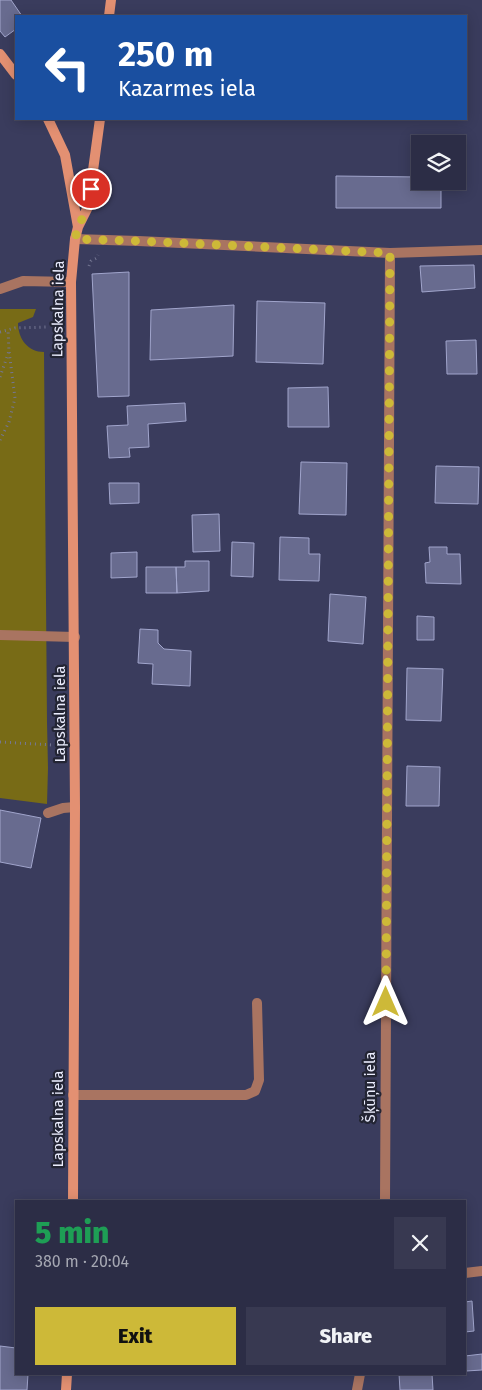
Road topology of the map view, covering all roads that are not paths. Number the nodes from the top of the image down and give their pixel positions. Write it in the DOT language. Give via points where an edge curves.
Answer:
graph roads {
  1 [pos="111,0"];
  2 [pos="109,15"];
  3 [pos="0,54"];
  4 [pos="15,74"];
  5 [pos="48,120"];
  6 [pos="100,120"];
  7 [pos="78,227"];
  8 [pos="75,239"];
  9 [pos="482,250"];
  10 [pos="390,253"];
  11 [pos="71,282"];
  12 [pos="0,289"];
  13 [pos="0,635"];
  14 [pos="75,637"];
  15 [pos="75,807"];
  16 [pos="48,813"];
  17 [pos="257,1003"];
  18 [pos="73,1095"];
  19 [pos="73,1200"];
  20 [pos="384,1200"];
  21 [pos="482,1271"];
  22 [pos="466,1273"];
  23 [pos="67,1375"];
  24 [pos="360,1375"];
  25 [pos="66,1390"];
  26 [pos="357,1390"];
  1 -- 2 [label="main road"];
  3 -- 4 [label="main road"];
  5 -- 7 [label="main road, Lapskalna iela" via="65,154"];
  6 -- 7 [label="main road, Lapskalna iela" via="88,207"];
  7 -- 8 [label="main road, Lapskalna iela"];
  8 -- 10 [label="street"];
  8 -- 11 [label="main road, Lapskalna iela"];
  9 -- 10 [label="street"];
  10 -- 20 [label="street, Šķūņu iela"];
  11 -- 12 [label="street" via="23,282"];
  11 -- 14 [label="main road, Lapskalna iela"];
  13 -- 14 [label="street"];
  14 -- 15 [label="main road, Lapskalna iela"];
  15 -- 16 [label="street"];
  15 -- 18 [label="main road, Lapskalna iela"];
  17 -- 18 [label="street" via="259,1080 255,1091 246,1095"];
  18 -- 19 [label="main road, Lapskalna iela"];
  21 -- 22 [label="street"];
  23 -- 25 [label="main road"];
  24 -- 26 [label="street"];
}
